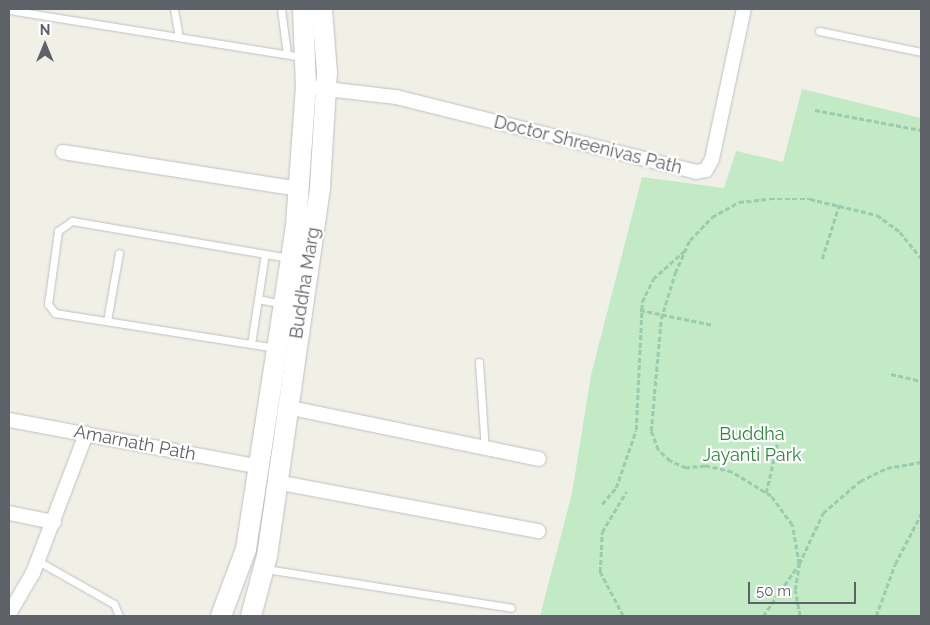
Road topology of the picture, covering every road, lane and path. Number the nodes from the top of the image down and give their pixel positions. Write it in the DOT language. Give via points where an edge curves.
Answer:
graph roads {
  1 [pos="174,9"];
  2 [pos="281,9"];
  3 [pos="303,9"];
  4 [pos="322,9"];
  5 [pos="744,9"];
  6 [pos="14,10"];
  7 [pos="819,31"];
  8 [pos="179,37"];
  9 [pos="921,52"];
  10 [pos="287,54"];
  11 [pos="307,57"];
  12 [pos="306,87"];
  13 [pos="326,89"];
  14 [pos="815,110"];
  15 [pos="921,130"];
  16 [pos="63,152"];
  17 [pos="299,189"];
  18 [pos="839,205"];
  19 [pos="685,250"];
  20 [pos="119,253"];
  21 [pos="264,254"];
  22 [pos="921,258"];
  23 [pos="292,259"];
  24 [pos="822,259"];
  25 [pos="258,300"];
  26 [pos="285,304"];
  27 [pos="640,310"];
  28 [pos="663,314"];
  29 [pos="107,321"];
  30 [pos="713,325"];
  31 [pos="251,344"];
  32 [pos="279,348"];
  33 [pos="479,362"];
  34 [pos="892,374"];
  35 [pos="921,381"];
  36 [pos="286,407"];
  37 [pos="9,420"];
  38 [pos="86,434"];
  39 [pos="779,436"];
  40 [pos="485,449"];
  41 [pos="539,459"];
  42 [pos="921,462"];
  43 [pos="260,467"];
  44 [pos="276,482"];
  45 [pos="626,492"];
  46 [pos="766,493"];
  47 [pos="602,504"];
  48 [pos="9,513"];
  49 [pos="921,514"];
  50 [pos="54,522"];
  51 [pos="538,531"];
  52 [pos="246,549"];
  53 [pos="38,561"];
  54 [pos="799,564"];
  55 [pos="257,570"];
  56 [pos="511,608"];
  57 [pos="9,614"];
  58 [pos="119,616"];
  59 [pos="221,616"];
  60 [pos="236,616"];
  61 [pos="251,616"];
  62 [pos="623,616"];
  63 [pos="763,616"];
  64 [pos="800,616"];
  65 [pos="876,616"];
  1 -- 8 [label="lane"];
  2 -- 10 [label="lane"];
  3 -- 11 [label="main road, Buddha Marg"];
  4 -- 13 [label="main road, Buddha Marg"];
  5 -- 13 [label="street, Doctor Shreenivas Path" via="712,159 706,170 696,172 396,97"];
  6 -- 8 [label="lane"];
  7 -- 9 [label="lane"];
  8 -- 10 [label="lane"];
  10 -- 11 [label="lane"];
  11 -- 12 [label="main road, Buddha Marg"];
  12 -- 13 [label="street, Doctor Shreenivas Path"];
  12 -- 17 [label="main road, Buddha Marg"];
  13 -- 36 [label="main road, Buddha Marg" via="320,186"];
  14 -- 15 [label="path"];
  16 -- 17 [label="street"];
  17 -- 23 [label="main road, Buddha Marg"];
  18 -- 19 [label="path" via="810,198 739,202 712,217"];
  18 -- 22 [label="path" via="876,216 900,232"];
  18 -- 24 [label="path"];
  19 -- 27 [label="path" via="653,279"];
  19 -- 28 [label="path"];
  20 -- 29 [label="lane"];
  21 -- 23 [label="lane"];
  21 -- 25 [label="lane"];
  21 -- 29 [label="lane" via="66,223 58,231 48,304 55,313"];
  23 -- 26 [label="main road, Buddha Marg"];
  25 -- 26 [label="lane"];
  25 -- 31 [label="lane"];
  26 -- 32 [label="main road, Buddha Marg"];
  27 -- 28 [label="path"];
  27 -- 47 [label="path" via="636,430 616,488"];
  28 -- 30 [label="path"];
  28 -- 46 [label="path" via="651,431 658,450 686,468 706,466 732,472"];
  29 -- 31 [label="lane"];
  31 -- 32 [label="lane"];
  32 -- 43 [label="main road, Buddha Marg"];
  33 -- 40 [label="lane"];
  34 -- 35 [label="path"];
  36 -- 40 [label="street"];
  36 -- 44 [label="main road, Buddha Marg"];
  37 -- 38 [label="street, Amarnath Path"];
  38 -- 43 [label="street, Amarnath Path"];
  38 -- 50 [label="street"];
  39 -- 46 [label="path"];
  40 -- 41 [label="street"];
  42 -- 54 [label="path" via="886,468 836,500 823,513"];
  43 -- 52 [label="main road, Buddha Marg"];
  44 -- 51 [label="street"];
  44 -- 55 [label="main road, Buddha Marg"];
  45 -- 62 [label="path" via="602,532 600,572"];
  46 -- 54 [label="path" via="792,525"];
  48 -- 50 [label="street"];
  49 -- 65 [label="path" via="894,564"];
  50 -- 53 [label="street"];
  52 -- 55 [label="main road"];
  52 -- 59 [label="main road"];
  53 -- 57 [label="street"];
  53 -- 58 [label="lane" via="114,604"];
  54 -- 63 [label="path"];
  54 -- 64 [label="path" via="795,590"];
  55 -- 56 [label="lane"];
  55 -- 60 [label="main road"];
  55 -- 61 [label="main road"];
}
